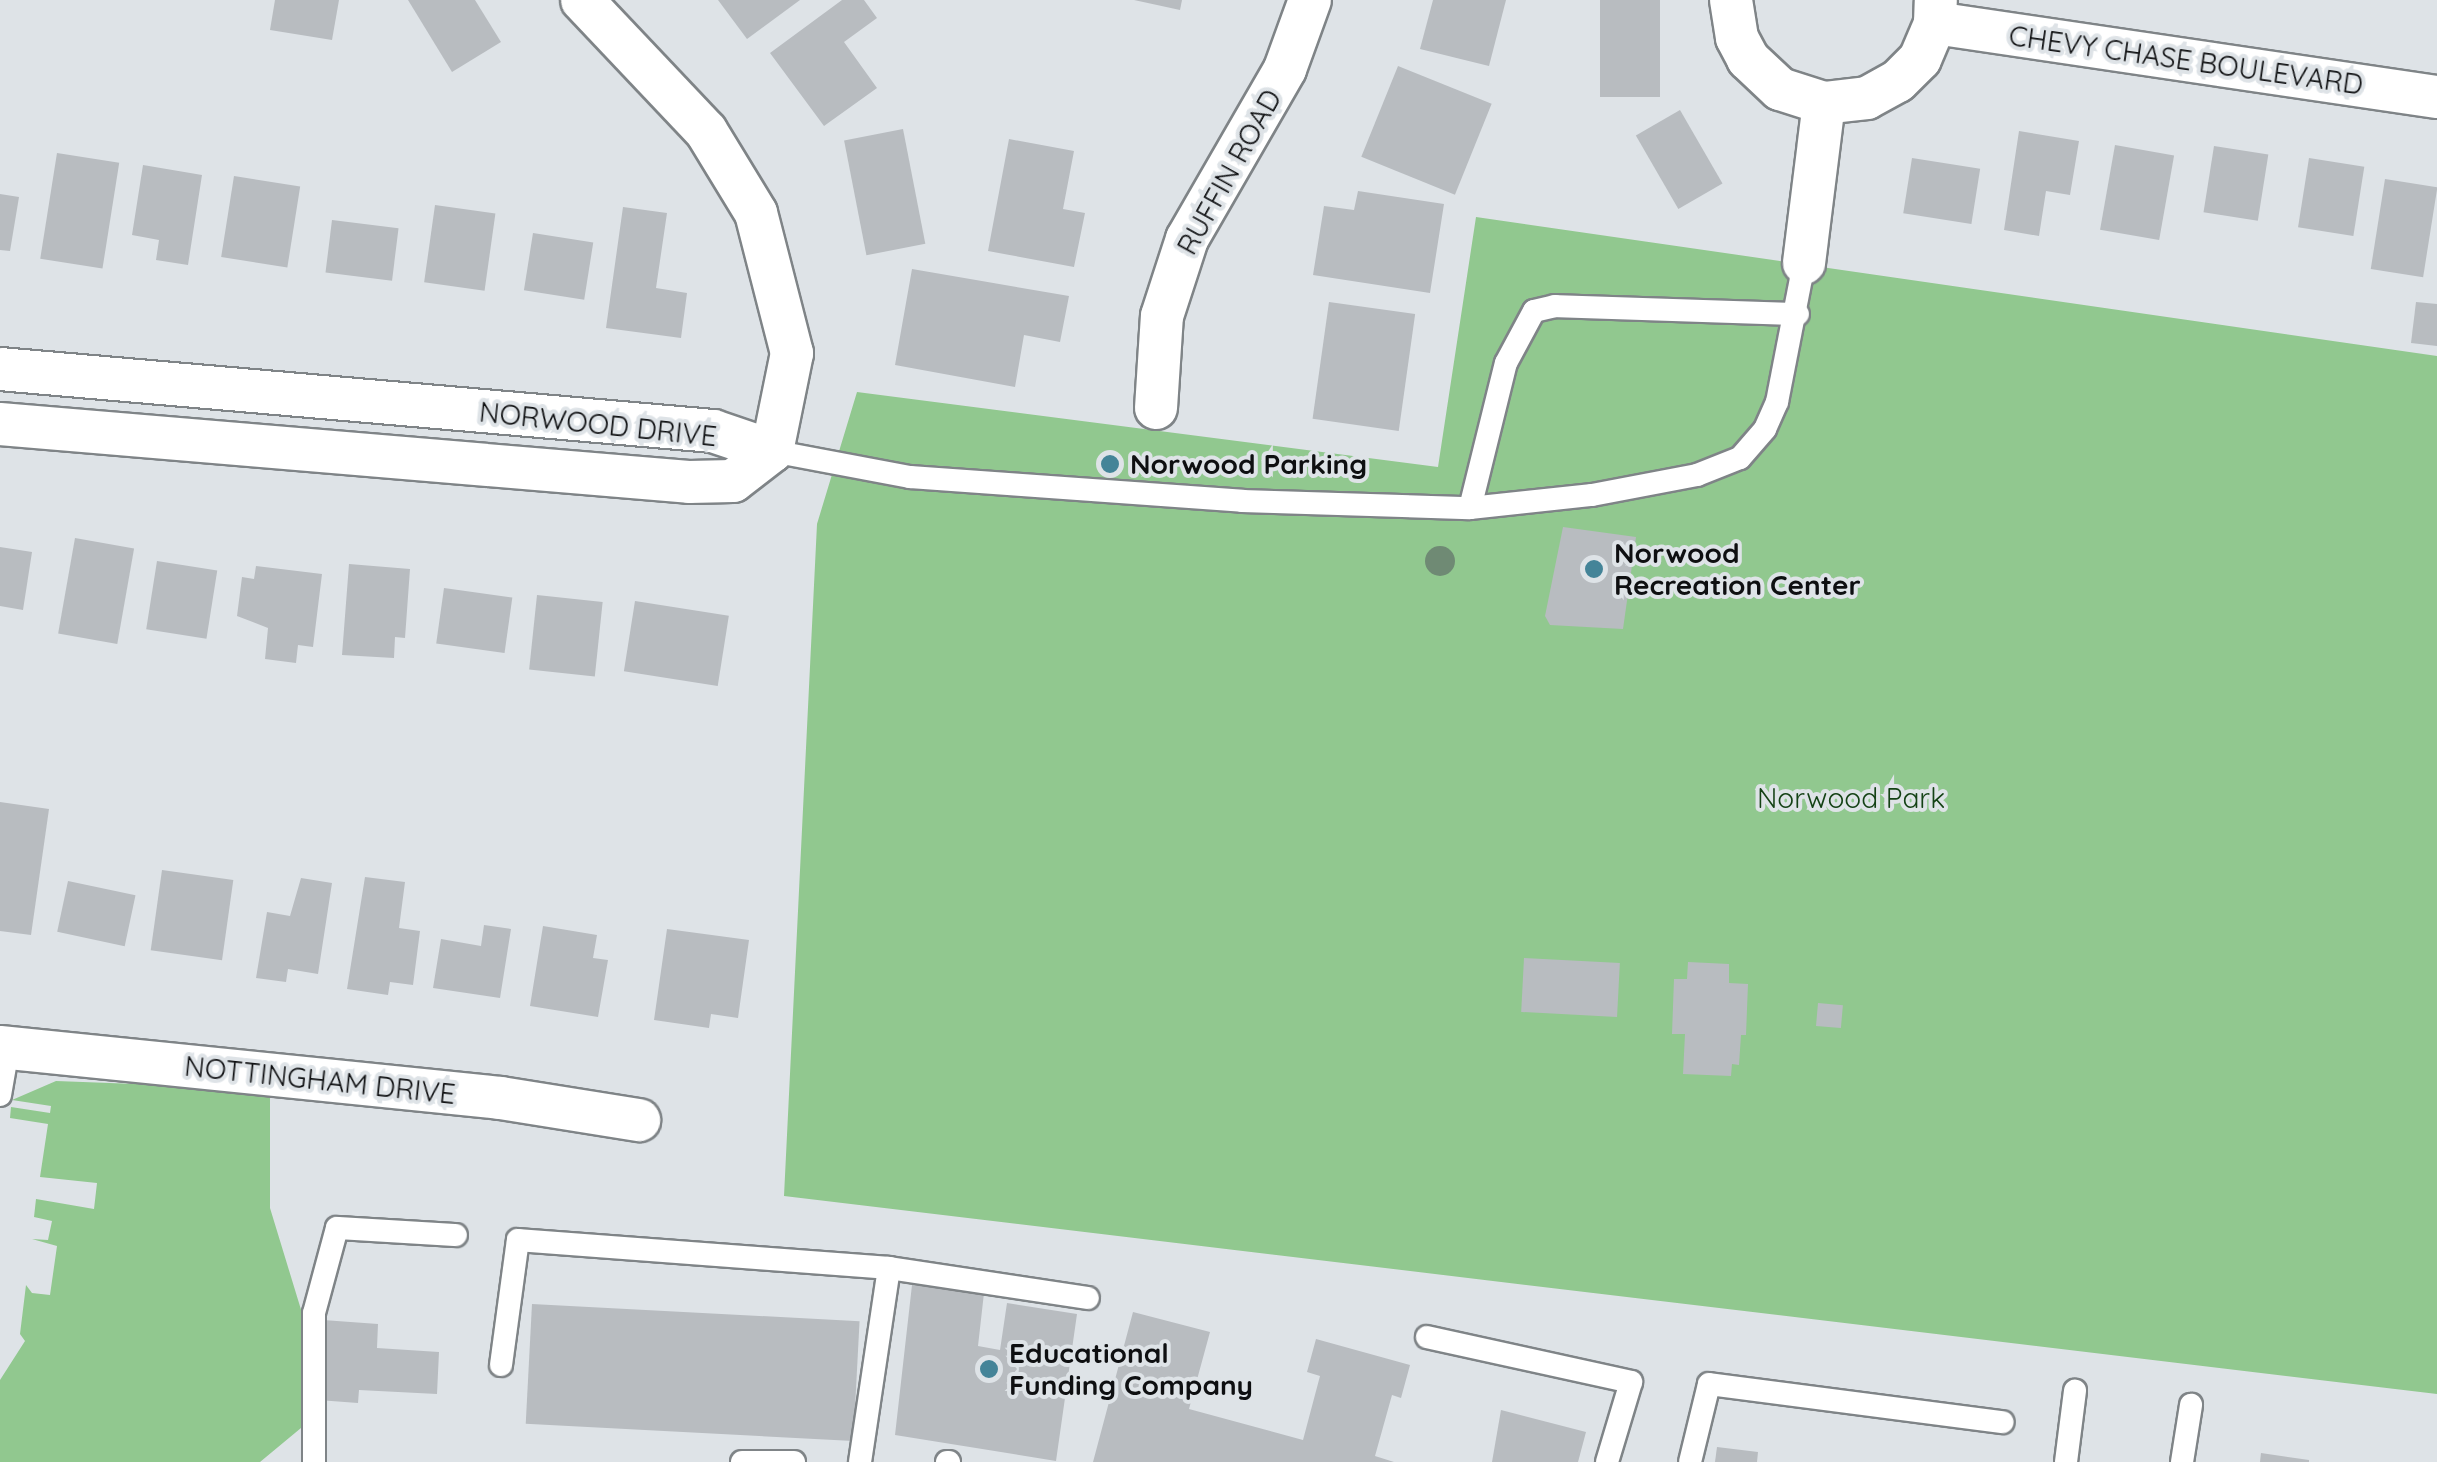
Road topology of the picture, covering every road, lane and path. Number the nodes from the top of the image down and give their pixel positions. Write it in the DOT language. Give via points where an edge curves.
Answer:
graph roads {
  1 [pos="582,0"];
  2 [pos="1310,0"];
  3 [pos="1731,0"];
  4 [pos="1936,12"];
  5 [pos="1780,89"];
  6 [pos="2437,97"];
  7 [pos="1824,104"];
  8 [pos="1817,159"];
  9 [pos="1804,263"];
  10 [pos="1798,314"];
  11 [pos="0,369"];
  12 [pos="326,398"];
  13 [pos="1156,408"];
  14 [pos="0,424"];
  15 [pos="772,451"];
  16 [pos="323,452"];
  17 [pos="1470,508"];
  18 [pos="4,1048"];
  19 [pos="0,1095"];
  20 [pos="639,1120"];
  21 [pos="456,1235"];
  22 [pos="889,1268"];
  23 [pos="1088,1298"];
  24 [pos="1427,1336"];
  25 [pos="500,1365"];
  26 [pos="2075,1391"];
  27 [pos="2191,1405"];
  28 [pos="2003,1422"];
  29 [pos="314,1462"];
  30 [pos="742,1462"];
  31 [pos="794,1462"];
  32 [pos="860,1462"];
  33 [pos="1607,1462"];
  34 [pos="1690,1462"];
  35 [pos="2066,1462"];
  36 [pos="2182,1462"];
  1 -- 15 [label="street" via="706,131 756,213 792,353"];
  2 -- 13 [label="street, RUFFIN ROAD" via="1285,70 1187,239 1162,316"];
  3 -- 5 [label="street" via="1742,49"];
  4 -- 6 [label="street, CHEVY CHASE BOULEVARD"];
  4 -- 7 [label="street" via="1920,59 1898,82 1867,98"];
  5 -- 7 [label="street"];
  5 -- 8 [label="street" via="1809,123"];
  7 -- 8 [label="street"];
  8 -- 9 [label="street"];
  9 -- 10 [label="lane"];
  10 -- 17 [label="lane" via="1765,430 1740,458 1696,475 1592,495"];
  10 -- 17 [label="lane" via="1556,306 1534,311 1506,363"];
  11 -- 12 [label="street, NORWOOD DRIVE"];
  12 -- 15 [label="street, NORWOOD DRIVE" via="713,432"];
  12 -- 16 [label="street"];
  14 -- 16 [label="street, NORWOOD DRIVE"];
  15 -- 16 [label="street, NORWOOD DRIVE" via="733,481 688,482"];
  15 -- 17 [label="lane" via="910,476 1034,487"];
  18 -- 19 [label="lane"];
  18 -- 20 [label="street, NOTTINGHAM DRIVE" via="500,1098"];
  21 -- 29 [label="lane" via="337,1228 314,1313"];
  22 -- 23 [label="lane"];
  22 -- 25 [label="lane" via="518,1240"];
  22 -- 32 [label="lane"];
  24 -- 33 [label="lane" via="1631,1382"];
  26 -- 35 [label="lane"];
  27 -- 36 [label="lane"];
  28 -- 34 [label="lane" via="1709,1384"];
  30 -- 31 [label="lane"];
}
